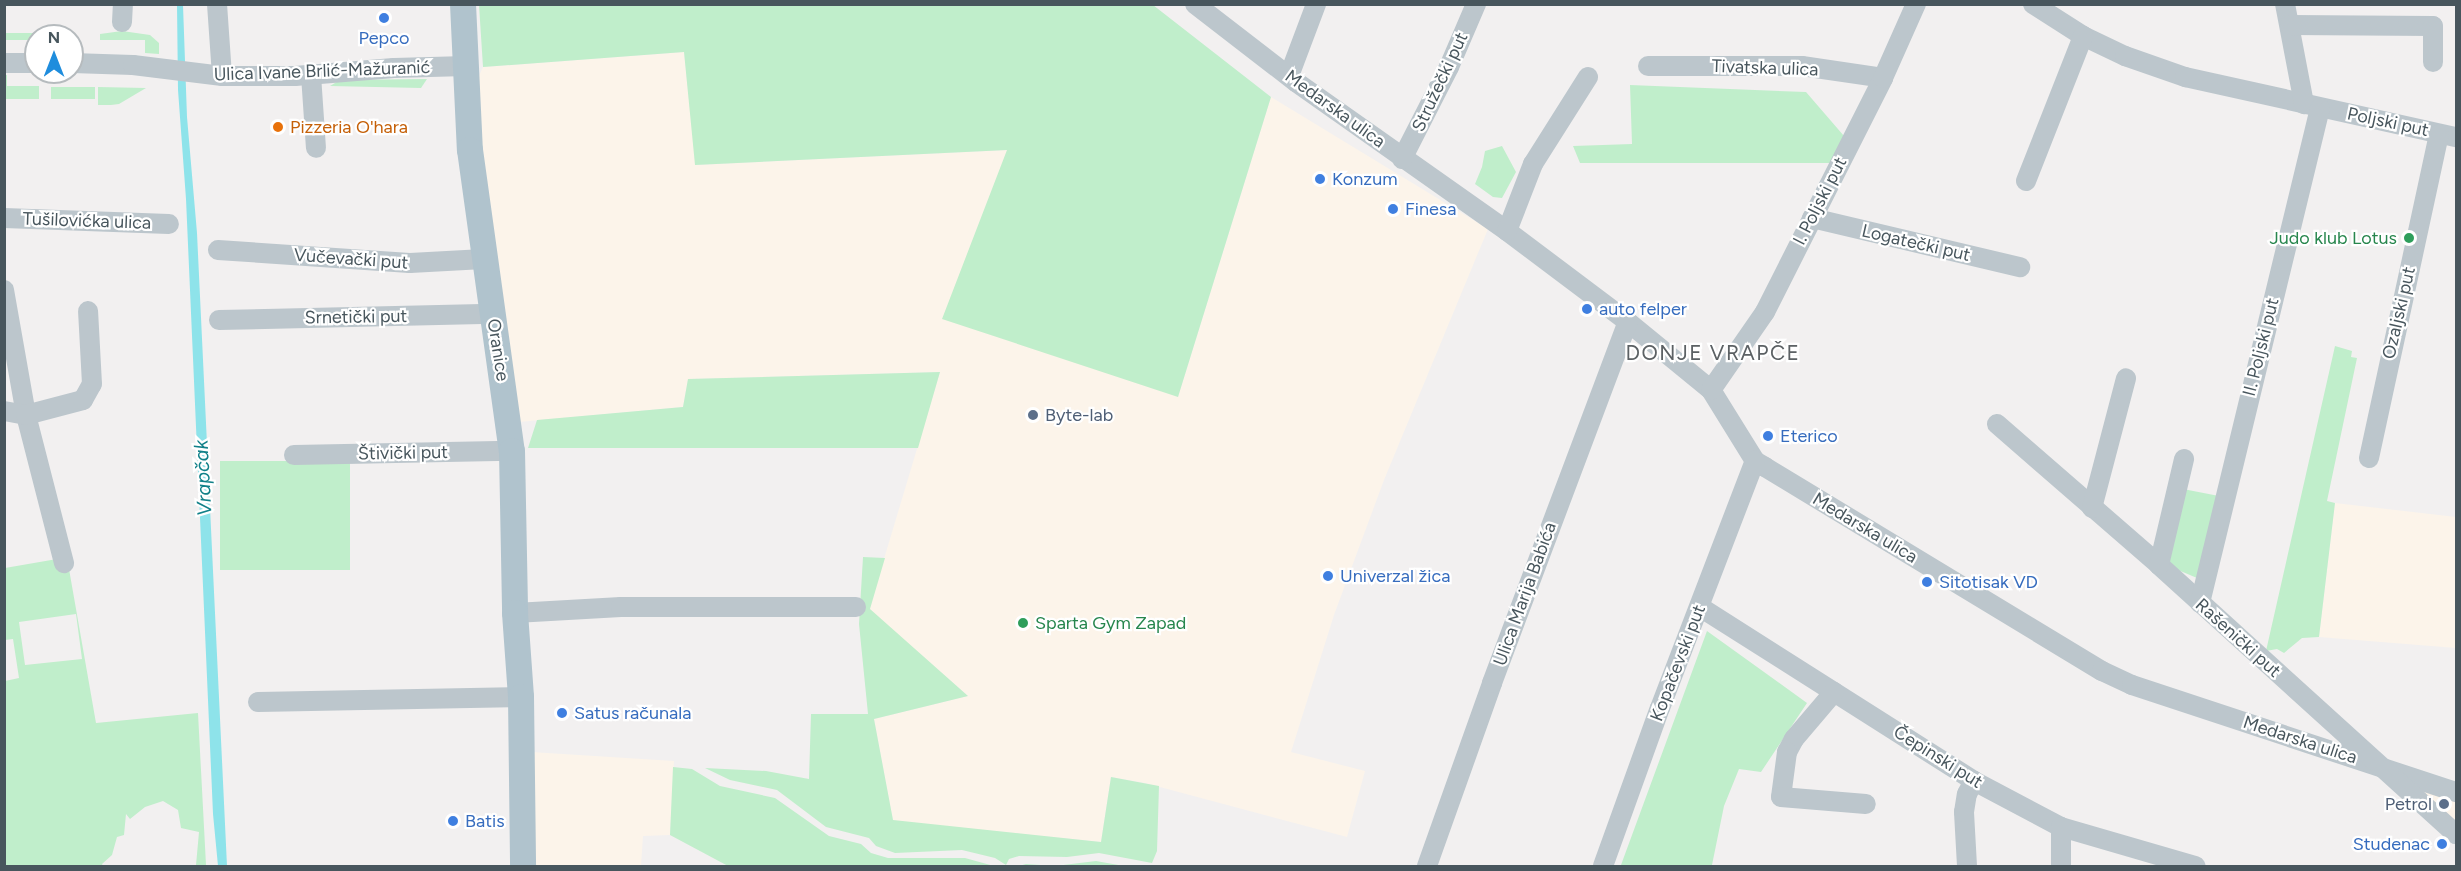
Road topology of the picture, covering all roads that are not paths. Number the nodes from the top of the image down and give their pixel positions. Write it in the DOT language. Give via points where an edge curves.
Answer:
graph roads {
  1 [pos="217,4"];
  2 [pos="463,4"];
  3 [pos="1195,4"];
  4 [pos="1316,4"];
  5 [pos="1476,4"];
  6 [pos="1916,4"];
  7 [pos="2033,4"];
  8 [pos="2285,4"];
  9 [pos="2290,25"];
  10 [pos="2083,36"];
  11 [pos="2433,62"];
  12 [pos="4,63"];
  13 [pos="24,63"];
  14 [pos="84,63"];
  15 [pos="466,66"];
  16 [pos="1648,66"];
  17 [pos="311,75"];
  18 [pos="222,76"];
  19 [pos="1289,76"];
  20 [pos="1588,77"];
  21 [pos="1883,78"];
  22 [pos="2312,106"];
  23 [pos="2448,135"];
  24 [pos="316,148"];
  25 [pos="1402,159"];
  26 [pos="2026,181"];
  27 [pos="4,218"];
  28 [pos="1812,218"];
  29 [pos="169,224"];
  30 [pos="1507,231"];
  31 [pos="218,250"];
  32 [pos="484,259"];
  33 [pos="2020,267"];
  34 [pos="4,290"];
  35 [pos="88,311"];
  36 [pos="492,314"];
  37 [pos="219,320"];
  38 [pos="1628,322"];
  39 [pos="2126,378"];
  40 [pos="1711,390"];
  41 [pos="4,411"];
  42 [pos="26,415"];
  43 [pos="1997,424"];
  44 [pos="512,451"];
  45 [pos="294,455"];
  46 [pos="2184,459"];
  47 [pos="2369,459"];
  48 [pos="1755,461"];
  49 [pos="2092,508"];
  50 [pos="64,562"];
  51 [pos="2159,565"];
  52 [pos="2200,603"];
  53 [pos="856,607"];
  54 [pos="1700,607"];
  55 [pos="515,613"];
  56 [pos="1834,692"];
  57 [pos="521,697"];
  58 [pos="258,702"];
  59 [pos="2385,768"];
  60 [pos="1974,781"];
  61 [pos="2457,792"];
  62 [pos="1866,804"];
  63 [pos="2061,827"];
  64 [pos="2457,834"];
  65 [pos="2146,860"];
  66 [pos="523,867"];
  67 [pos="1426,867"];
  68 [pos="1603,867"];
  69 [pos="1967,867"];
  70 [pos="2061,867"];
  71 [pos="2195,867"];
  1 -- 18 [label="street"];
  2 -- 15 [label="main road, Oranice"];
  3 -- 19 [label="street, Medarska ulica"];
  4 -- 19 [label="street"];
  5 -- 25 [label="street, Stružečki put"];
  6 -- 21 [label="street, I. Poljski put"];
  7 -- 10 [label="street"];
  8 -- 9 [label="street, II. Poljski put"];
  9 -- 11 [label="street" via="2433,26"];
  9 -- 22 [label="street, II. Poljski put"];
  10 -- 22 [label="street" via="2185,77"];
  10 -- 26 [label="street"];
  12 -- 13 [label="street"];
  14 -- 18 [label="street, Ulica Ivane Brlić-Mažuranić"];
  15 -- 17 [label="street, Ulica Ivane Brlić-Mažuranić"];
  15 -- 32 [label="main road, Oranice" via="470,150"];
  16 -- 21 [label="street, Tivatska ulica" via="1802,66"];
  17 -- 18 [label="street, Ulica Ivane Brlić-Mažuranić"];
  17 -- 24 [label="street"];
  19 -- 25 [label="street, Medarska ulica"];
  20 -- 30 [label="street" via="1533,164"];
  21 -- 28 [label="street, I. Poljski put"];
  22 -- 23 [label="street, Poljski put"];
  22 -- 52 [label="street, II. Poljski put"];
  23 -- 47 [label="street, Ozaljski put"];
  25 -- 30 [label="street, Medarska ulica"];
  27 -- 29 [label="street, Tušilovićka ulica"];
  28 -- 33 [label="street, Logatečki put"];
  28 -- 40 [label="street, I. Poljski put" via="1765,312"];
  30 -- 38 [label="street, Medarska ulica"];
  31 -- 32 [label="street, Vučevački put" via="410,263"];
  32 -- 36 [label="main road, Oranice"];
  34 -- 42 [label="street"];
  35 -- 42 [label="street" via="92,384 88,394 83,400"];
  36 -- 37 [label="street, Srnetički put"];
  36 -- 44 [label="main road, Oranice"];
  38 -- 40 [label="street, Medarska ulica"];
  38 -- 67 [label="street, Ulica Marija Babića"];
  39 -- 49 [label="street"];
  40 -- 48 [label="street, Medarska ulica"];
  41 -- 42 [label="street"];
  42 -- 50 [label="street"];
  43 -- 49 [label="street, Rašenički put"];
  44 -- 45 [label="street, Štivički put"];
  44 -- 55 [label="main road, Oranice"];
  46 -- 51 [label="street"];
  48 -- 54 [label="street, Kopačevski put"];
  48 -- 59 [label="street, Medarska ulica" via="2102,671 2132,685"];
  49 -- 51 [label="street, Rašenički put"];
  51 -- 52 [label="street, Rašenički put"];
  52 -- 59 [label="street, Rašenički put"];
  53 -- 55 [label="street" via="621,607"];
  54 -- 56 [label="street, Čepinski put"];
  54 -- 68 [label="street, Kopačevski put"];
  55 -- 57 [label="main road, Oranice"];
  56 -- 60 [label="street, Čepinski put"];
  56 -- 62 [label="street" via="1787,752 1781,797"];
  57 -- 58 [label="street"];
  57 -- 66 [label="main road, Oranice"];
  59 -- 61 [label="street, Medarska ulica"];
  59 -- 64 [label="street, Rašenički put"];
  60 -- 63 [label="street, Čepinski put"];
  60 -- 69 [label="street" via="1964,812"];
  63 -- 65 [label="street, Čepinski put"];
  63 -- 70 [label="street"];
  65 -- 71 [label="street, Čepinski put"];
}
